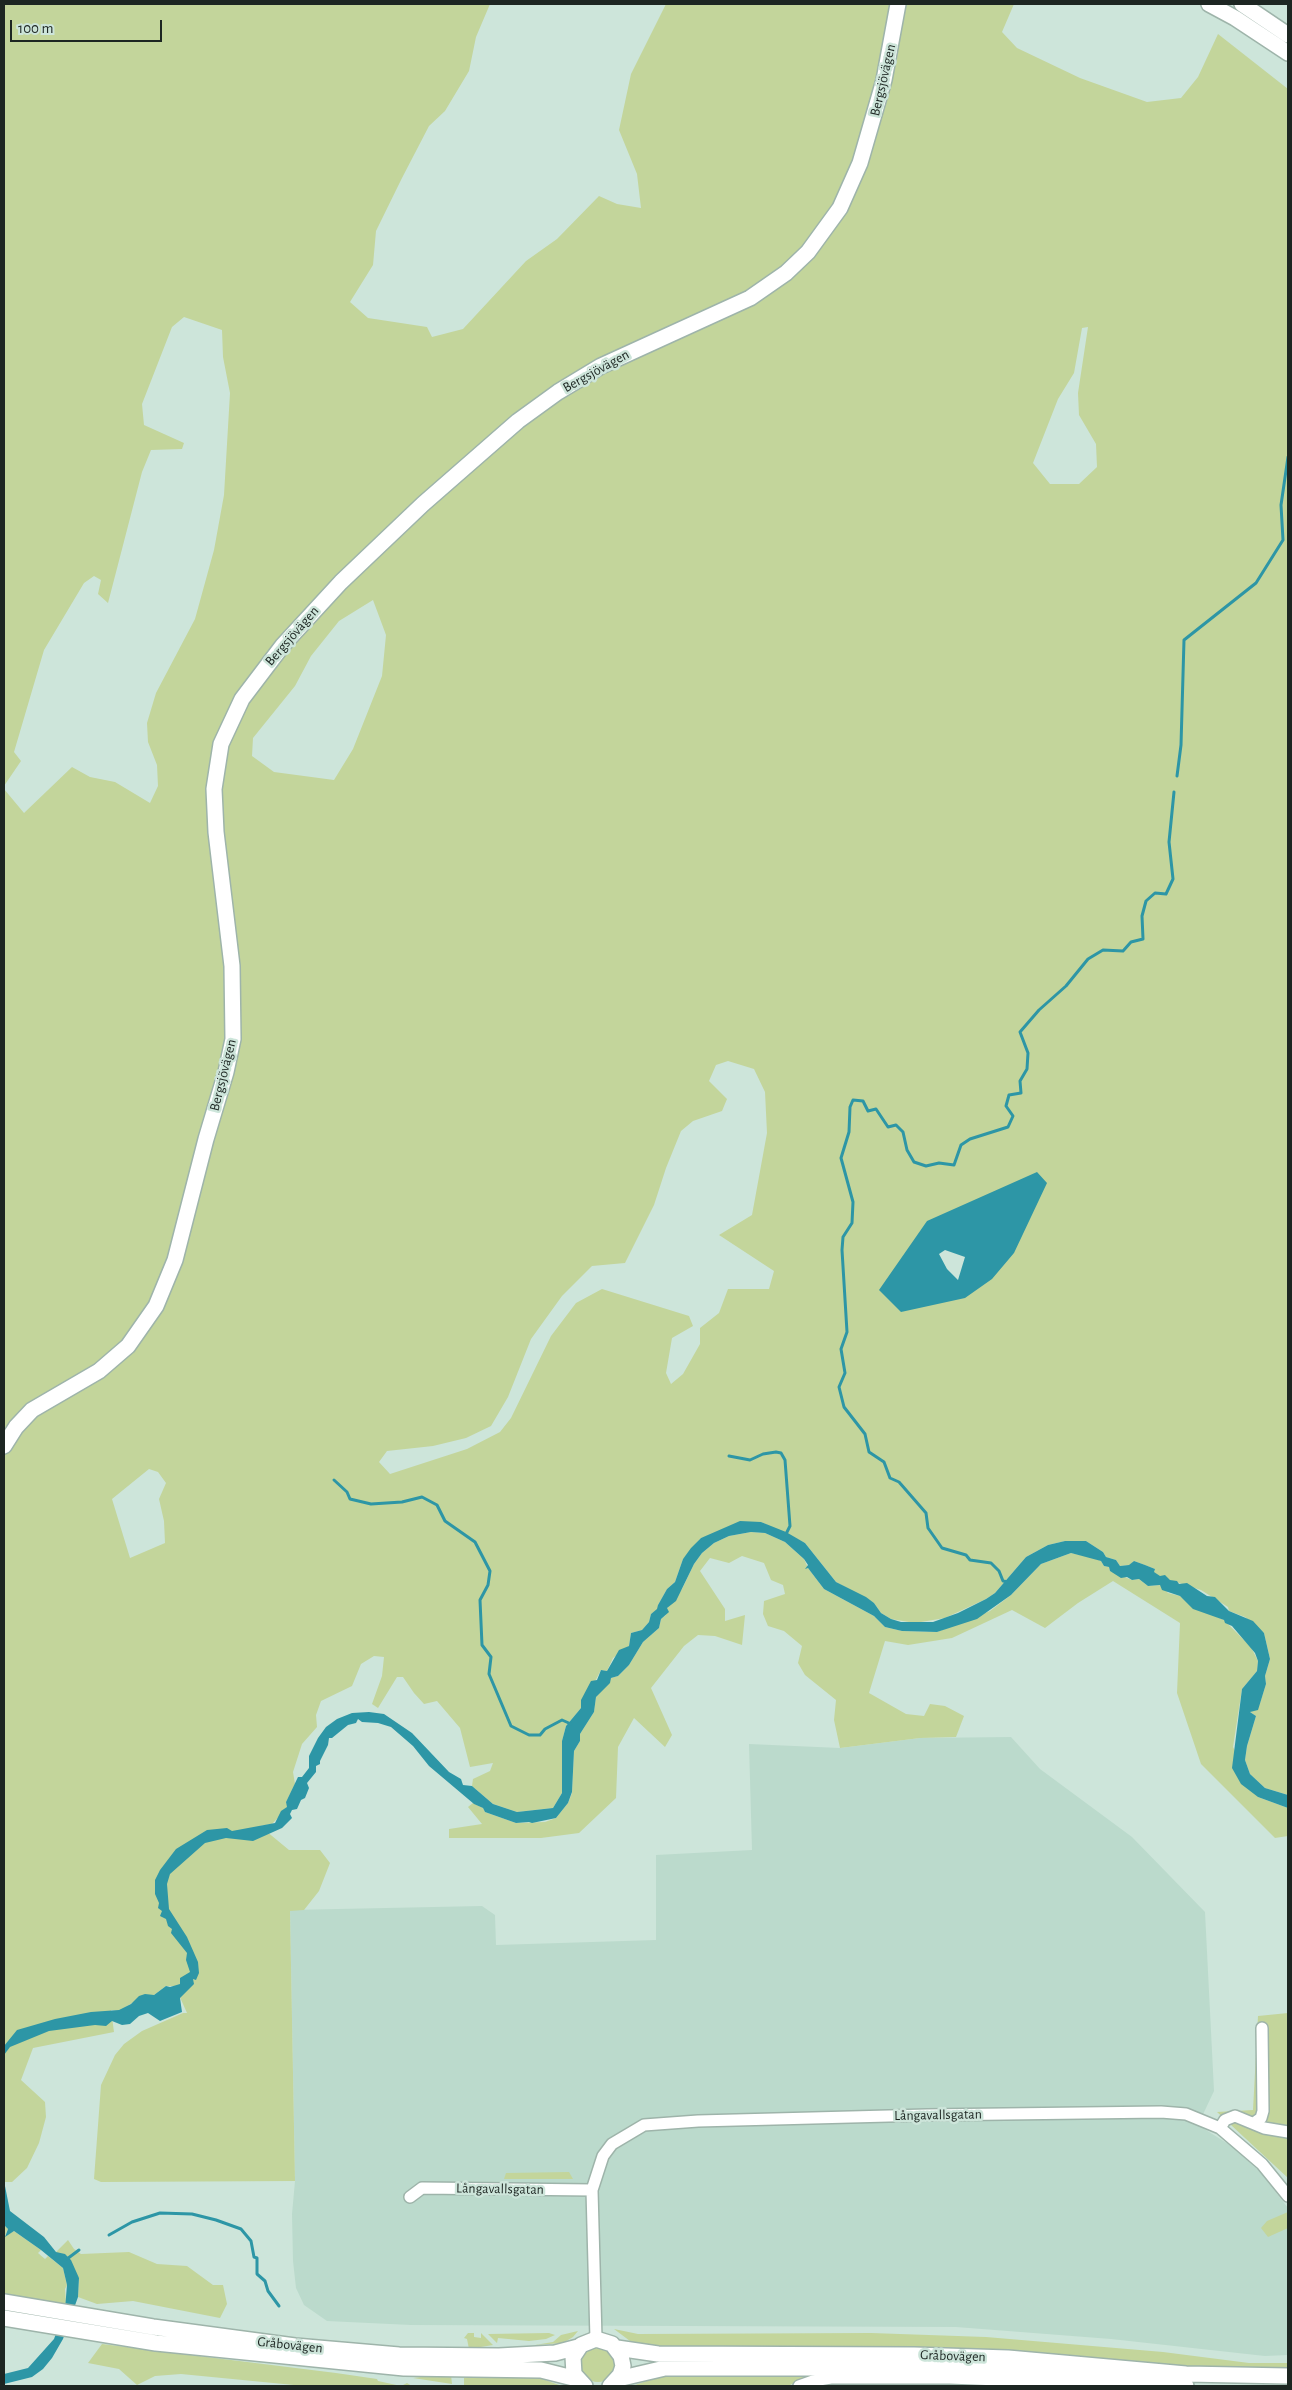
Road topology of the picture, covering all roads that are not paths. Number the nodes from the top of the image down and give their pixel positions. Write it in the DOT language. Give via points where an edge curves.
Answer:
graph roads {
  1 [pos="898,4"];
  2 [pos="1209,4"];
  3 [pos="1242,4"];
  4 [pos="1288,35"];
  5 [pos="1288,53"];
  6 [pos="4,1446"];
  7 [pos="1262,2028"];
  8 [pos="1254,2123"];
  9 [pos="1220,2128"];
  10 [pos="1288,2132"];
  11 [pos="592,2190"];
  12 [pos="1288,2196"];
  13 [pos="410,2197"];
  14 [pos="4,2302"];
  15 [pos="4,2318"];
  16 [pos="596,2339"];
  17 [pos="578,2347"];
  18 [pos="617,2348"];
  19 [pos="1288,2376"];
  20 [pos="581,2384"];
  21 [pos="613,2384"];
  22 [pos="799,2386"];
  23 [pos="1064,2386"];
  24 [pos="1186,2386"];
  1 -- 6 [label="main road, Bergsjövägen" via="884,80 857,172 832,220 808,252 786,273 750,298 601,366 523,418 474,457 340,582 283,645 242,699 221,744 214,789 232,966 233,1039 175,1260 156,1306 128,1346 99,1371 32,1410"];
  2 -- 5 [label="main road"];
  3 -- 4 [label="main road"];
  7 -- 8 [label="street" via="1263,2111 1261,2118"];
  8 -- 9 [label="street" via="1235,2116 1225,2120"];
  8 -- 10 [label="street"];
  9 -- 11 [label="street, Långavallsgatan" via="1186,2114 1161,2112 927,2115 644,2125 612,2144 603,2156"];
  9 -- 12 [label="street, Långavallsgatan" via="1262,2164"];
  11 -- 13 [label="street, Långavallsgatan" via="422,2188"];
  11 -- 16 [label="street, Långavallsgatan"];
  14 -- 17 [label="main road, Gråbovägen" via="295,2346 409,2355 555,2353"];
  15 -- 20 [label="main road, Gråbovägen" via="156,2343 404,2368 541,2370"];
  16 -- 17 [label="main road, Gråbovägen"];
  16 -- 18 [label="main road, Gråbovägen"];
  17 -- 20 [label="main road, Gråbovägen" via="572,2363"];
  18 -- 19 [label="main road, Gråbovägen" via="658,2354 1008,2358 1186,2374"];
  18 -- 21 [label="main road, Gråbovägen" via="622,2371"];
  21 -- 24 [label="main road, Gråbovägen" via="665,2368 902,2368 1026,2372 1099,2381"];
  22 -- 23 [label="street" via="832,2378 959,2378"];
}
